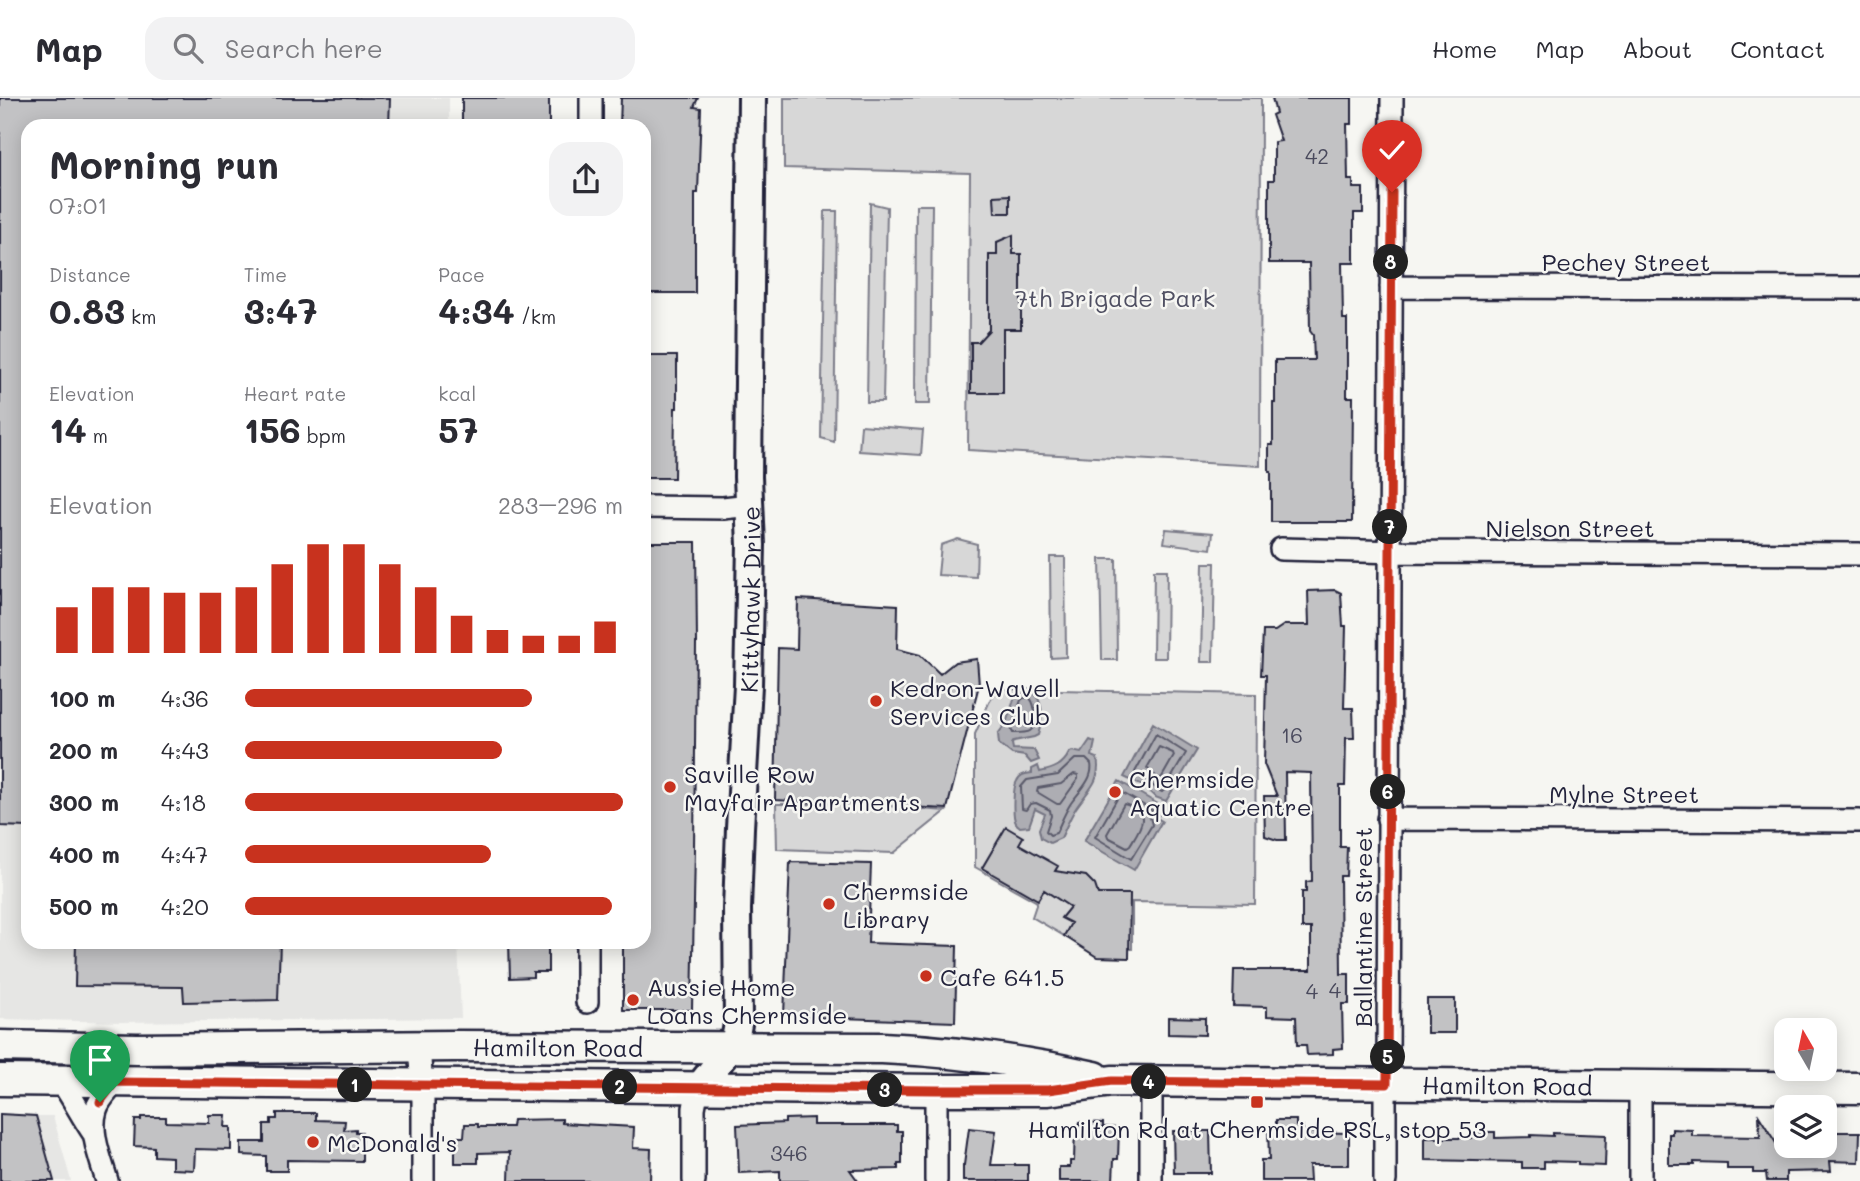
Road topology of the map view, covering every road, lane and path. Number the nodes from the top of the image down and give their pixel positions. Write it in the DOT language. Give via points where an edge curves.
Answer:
graph roads {
  1 [pos="591,98"];
  2 [pos="752,98"];
  3 [pos="1392,98"];
  4 [pos="591,119"];
  5 [pos="1391,287"];
  6 [pos="1860,288"];
  7 [pos="750,505"];
  8 [pos="651,507"];
  9 [pos="1280,549"];
  10 [pos="1390,552"];
  11 [pos="1860,554"];
  12 [pos="1388,819"];
  13 [pos="1860,821"];
  14 [pos="587,949"];
  15 [pos="587,1002"];
  16 [pos="0,1046"];
  17 [pos="419,1046"];
  18 [pos="731,1047"];
  19 [pos="0,1080"];
  20 [pos="61,1081"];
  21 [pos="1112,1081"];
  22 [pos="115,1082"];
  23 [pos="1152,1083"];
  24 [pos="1387,1084"];
  25 [pos="422,1085"];
  26 [pos="1640,1087"];
  27 [pos="698,1088"];
  28 [pos="1860,1088"];
  29 [pos="936,1090"];
  30 [pos="95,1136"];
  31 [pos="107,1181"];
  32 [pos="424,1181"];
  33 [pos="694,1181"];
  34 [pos="936,1181"];
  35 [pos="1151,1181"];
  36 [pos="1385,1181"];
  37 [pos="1640,1181"];
  1 -- 4 [label="street"];
  2 -- 7 [label="street, Kittyhawk Drive"];
  3 -- 5 [label="street, Ballantine Street"];
  5 -- 6 [label="street, Pechey Street"];
  5 -- 10 [label="street, Ballantine Street"];
  7 -- 8 [label="street"];
  7 -- 18 [label="street, Kittyhawk Drive" via="738,1024"];
  9 -- 10 [label="street, Nielson Street"];
  10 -- 11 [label="street, Nielson Street"];
  10 -- 12 [label="street, Ballantine Street"];
  12 -- 13 [label="street, Mylne Street"];
  12 -- 24 [label="street, Ballantine Street"];
  14 -- 15 [label="street"];
  16 -- 17 [label="main road, Hamilton Road"];
  17 -- 18 [label="main road, Hamilton Road"];
  17 -- 25 [label="street"];
  18 -- 21 [label="main road, Hamilton Road" via="912,1049 1046,1066"];
  18 -- 27 [label="street, Kittyhawk Drive"];
  19 -- 20 [label="main road, Hamilton Road"];
  20 -- 22 [label="main road, Hamilton Road"];
  20 -- 30 [label="street"];
  21 -- 23 [label="main road, Hamilton Road"];
  21 -- 29 [label="main road, Hamilton Road" via="1048,1090"];
  22 -- 25 [label="main road, Hamilton Road"];
  22 -- 30 [label="street" via="96,1109"];
  23 -- 24 [label="main road, Hamilton Road"];
  23 -- 35 [label="street"];
  24 -- 26 [label="main road, Hamilton Road"];
  24 -- 36 [label="street, Ballantine Street"];
  25 -- 27 [label="main road, Hamilton Road"];
  25 -- 32 [label="street"];
  26 -- 28 [label="main road, Hamilton Road"];
  26 -- 37 [label="street"];
  27 -- 29 [label="main road, Hamilton Road"];
  27 -- 33 [label="street"];
  29 -- 34 [label="street"];
  30 -- 31 [label="street"];
}
